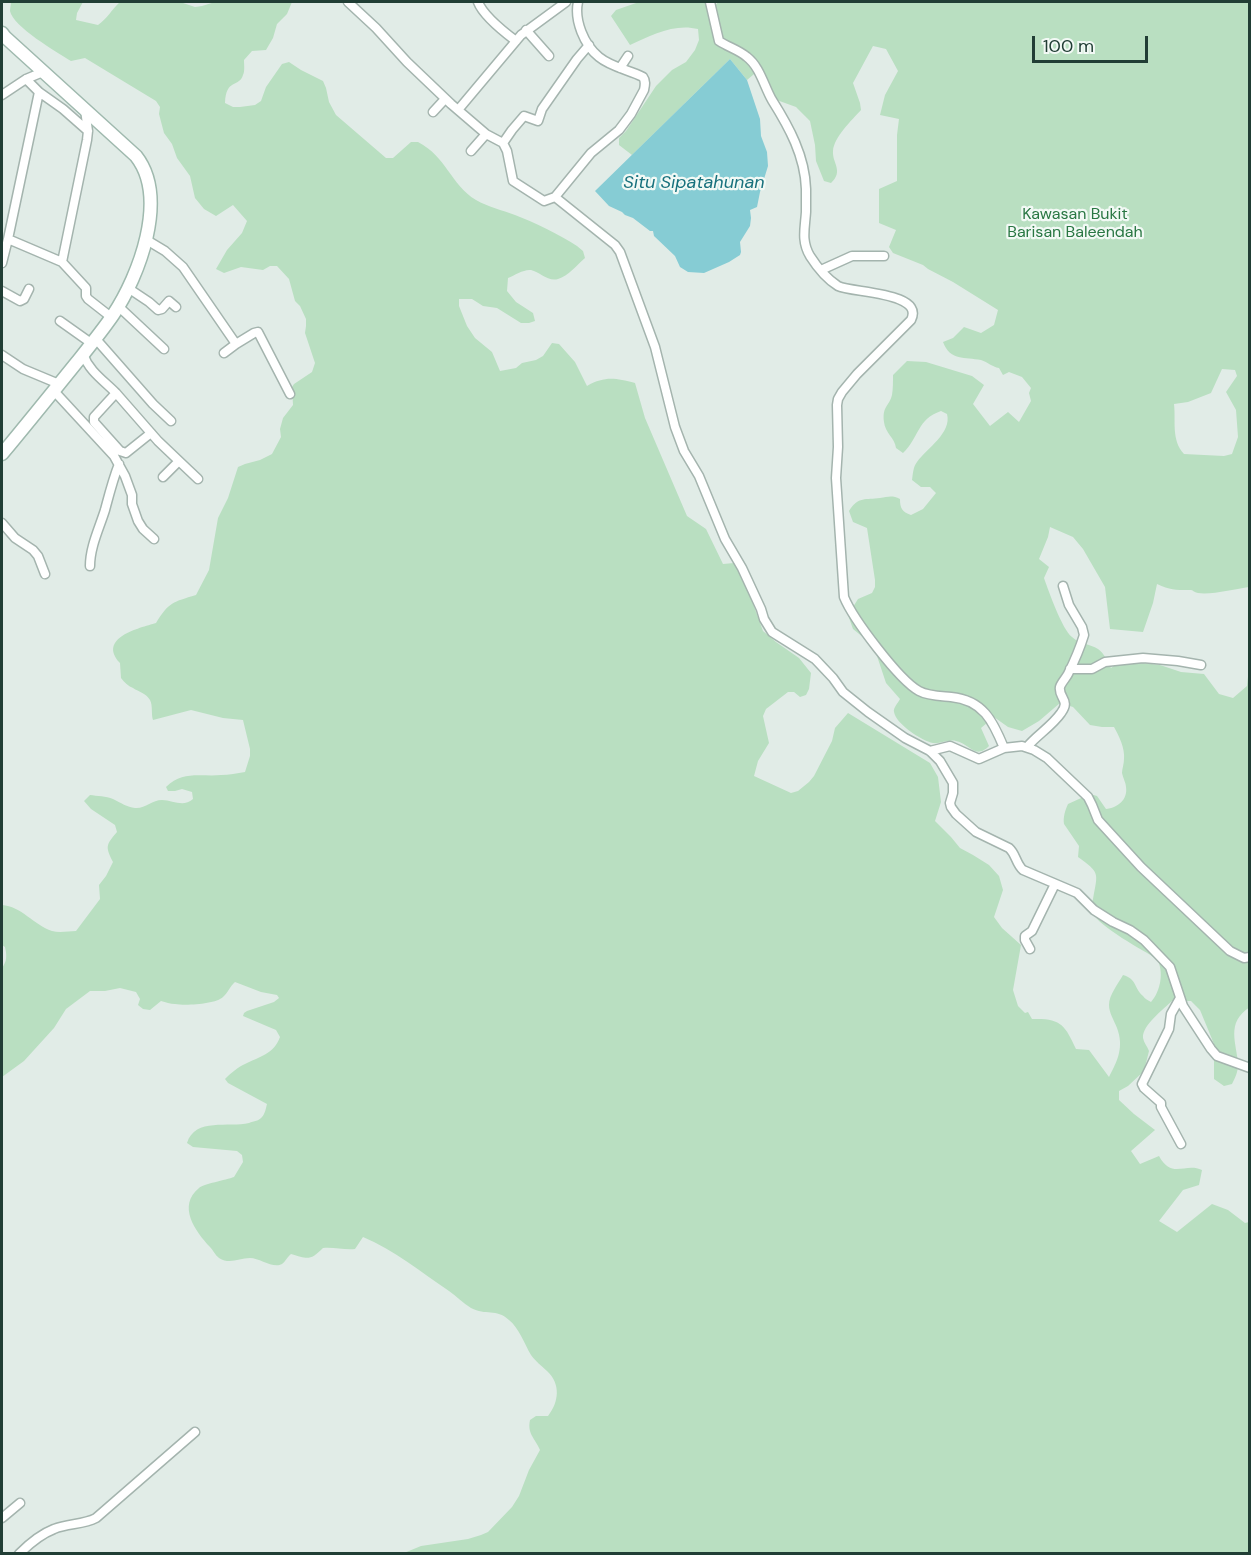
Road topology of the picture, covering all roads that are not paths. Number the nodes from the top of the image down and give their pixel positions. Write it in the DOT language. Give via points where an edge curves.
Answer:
graph roads {
  1 [pos="348,2"];
  2 [pos="478,2"];
  3 [pos="566,2"];
  4 [pos="578,2"];
  5 [pos="710,2"];
  6 [pos="526,30"];
  7 [pos="2,33"];
  8 [pos="516,41"];
  9 [pos="589,45"];
  10 [pos="549,56"];
  11 [pos="628,56"];
  12 [pos="620,68"];
  13 [pos="43,72"];
  14 [pos="26,80"];
  15 [pos="39,92"];
  16 [pos="2,95"];
  17 [pos="445,99"];
  18 [pos="85,110"];
  19 [pos="458,110"];
  20 [pos="433,112"];
  21 [pos="88,131"];
  22 [pos="486,134"];
  23 [pos="503,143"];
  24 [pos="471,151"];
  25 [pos="555,198"];
  26 [pos="8,239"];
  27 [pos="146,239"];
  28 [pos="884,256"];
  29 [pos="62,262"];
  30 [pos="2,263"];
  31 [pos="821,270"];
  32 [pos="128,288"];
  33 [pos="29,289"];
  34 [pos="2,291"];
  35 [pos="118,306"];
  36 [pos="176,307"];
  37 [pos="111,317"];
  38 [pos="60,321"];
  39 [pos="93,341"];
  40 [pos="235,348"];
  41 [pos="164,349"];
  42 [pos="224,353"];
  43 [pos="83,354"];
  44 [pos="2,355"];
  45 [pos="56,388"];
  46 [pos="116,393"];
  47 [pos="290,394"];
  48 [pos="171,421"];
  49 [pos="151,432"];
  50 [pos="2,454"];
  51 [pos="179,461"];
  52 [pos="119,464"];
  53 [pos="163,477"];
  54 [pos="198,479"];
  55 [pos="2,523"];
  56 [pos="154,539"];
  57 [pos="90,566"];
  58 [pos="45,574"];
  59 [pos="1063,586"];
  60 [pos="1201,665"];
  61 [pos="1070,669"];
  62 [pos="1027,747"];
  63 [pos="1004,748"];
  64 [pos="930,751"];
  65 [pos="1055,884"];
  66 [pos="1030,950"];
  67 [pos="1250,957"];
  68 [pos="1180,998"];
  69 [pos="1250,1068"];
  70 [pos="1182,1144"];
  71 [pos="195,1432"];
  72 [pos="20,1503"];
  73 [pos="2,1518"];
  74 [pos="19,1554"];
  1 -- 17 [label="street"];
  2 -- 8 [label="street"];
  3 -- 6 [label="street"];
  4 -- 9 [label="street" via="578,22"];
  5 -- 31 [label="street" via="719,41 748,57 756,68 801,158 806,189 804,245"];
  6 -- 8 [label="street"];
  6 -- 10 [label="street"];
  7 -- 13 [label="main road"];
  8 -- 19 [label="street"];
  9 -- 12 [label="street" via="599,57"];
  9 -- 23 [label="street" via="542,109 538,121 524,116"];
  11 -- 12 [label="street"];
  12 -- 25 [label="street" via="643,77 644,90 619,130 591,153"];
  13 -- 14 [label="street"];
  13 -- 18 [label="main road"];
  14 -- 15 [label="street"];
  14 -- 16 [label="street"];
  15 -- 21 [label="street"];
  15 -- 26 [label="street"];
  17 -- 19 [label="street"];
  17 -- 20 [label="street"];
  18 -- 21 [label="street"];
  18 -- 27 [label="main road" via="142,164 150,190"];
  19 -- 22 [label="street"];
  21 -- 29 [label="street"];
  22 -- 23 [label="street"];
  22 -- 24 [label="street"];
  23 -- 25 [label="street" via="513,181 544,201"];
  25 -- 64 [label="street" via="620,252 656,347 684,451 772,632 815,659 843,692 868,712"];
  26 -- 29 [label="street"];
  26 -- 30 [label="street"];
  27 -- 32 [label="main road"];
  27 -- 40 [label="street" via="183,267"];
  28 -- 31 [label="street" via="852,256"];
  29 -- 37 [label="street" via="86,288 88,299"];
  31 -- 63 [label="street" via="839,286 898,299 914,311 911,320 842,392 837,405 836,486 844,597 904,679 924,693 975,703 987,715"];
  32 -- 35 [label="main road"];
  32 -- 36 [label="street" via="158,310 169,301"];
  33 -- 34 [label="street" via="21,301"];
  35 -- 37 [label="main road"];
  35 -- 41 [label="street"];
  37 -- 39 [label="main road"];
  38 -- 39 [label="street"];
  39 -- 43 [label="main road"];
  39 -- 48 [label="street"];
  40 -- 42 [label="street"];
  40 -- 47 [label="street" via="258,333"];
  43 -- 45 [label="main road"];
  43 -- 46 [label="street" via="91,370"];
  44 -- 45 [label="street"];
  45 -- 50 [label="main road"];
  45 -- 52 [label="street"];
  46 -- 49 [label="street"];
  46 -- 49 [label="street" via="94,417 94,422 120,451 126,453"];
  49 -- 51 [label="street"];
  51 -- 53 [label="street"];
  51 -- 54 [label="street"];
  52 -- 56 [label="street" via="138,521"];
  52 -- 57 [label="street" via="90,554"];
  55 -- 58 [label="street" via="33,550"];
  59 -- 61 [label="street" via="1084,632"];
  60 -- 61 [label="street" via="1143,657 1105,662 1092,669"];
  61 -- 62 [label="street" via="1060,686 1065,704 1061,714"];
  62 -- 63 [label="street"];
  62 -- 67 [label="street" via="1056,765 1084,793 1098,820 1141,867 1225,947 1237,956"];
  63 -- 64 [label="street" via="979,759 950,746"];
  64 -- 65 [label="street" via="940,760 952,783 950,802 956,814 973,830 1009,848 1023,870"];
  65 -- 66 [label="street" via="1026,936"];
  65 -- 68 [label="street" via="1077,893 1094,910 1144,940 1169,965"];
  68 -- 69 [label="street" via="1217,1056"];
  68 -- 70 [label="street" via="1142,1084 1161,1103"];
  71 -- 74 [label="street" via="96,1518 54,1528"];
  72 -- 73 [label="street"];
}
